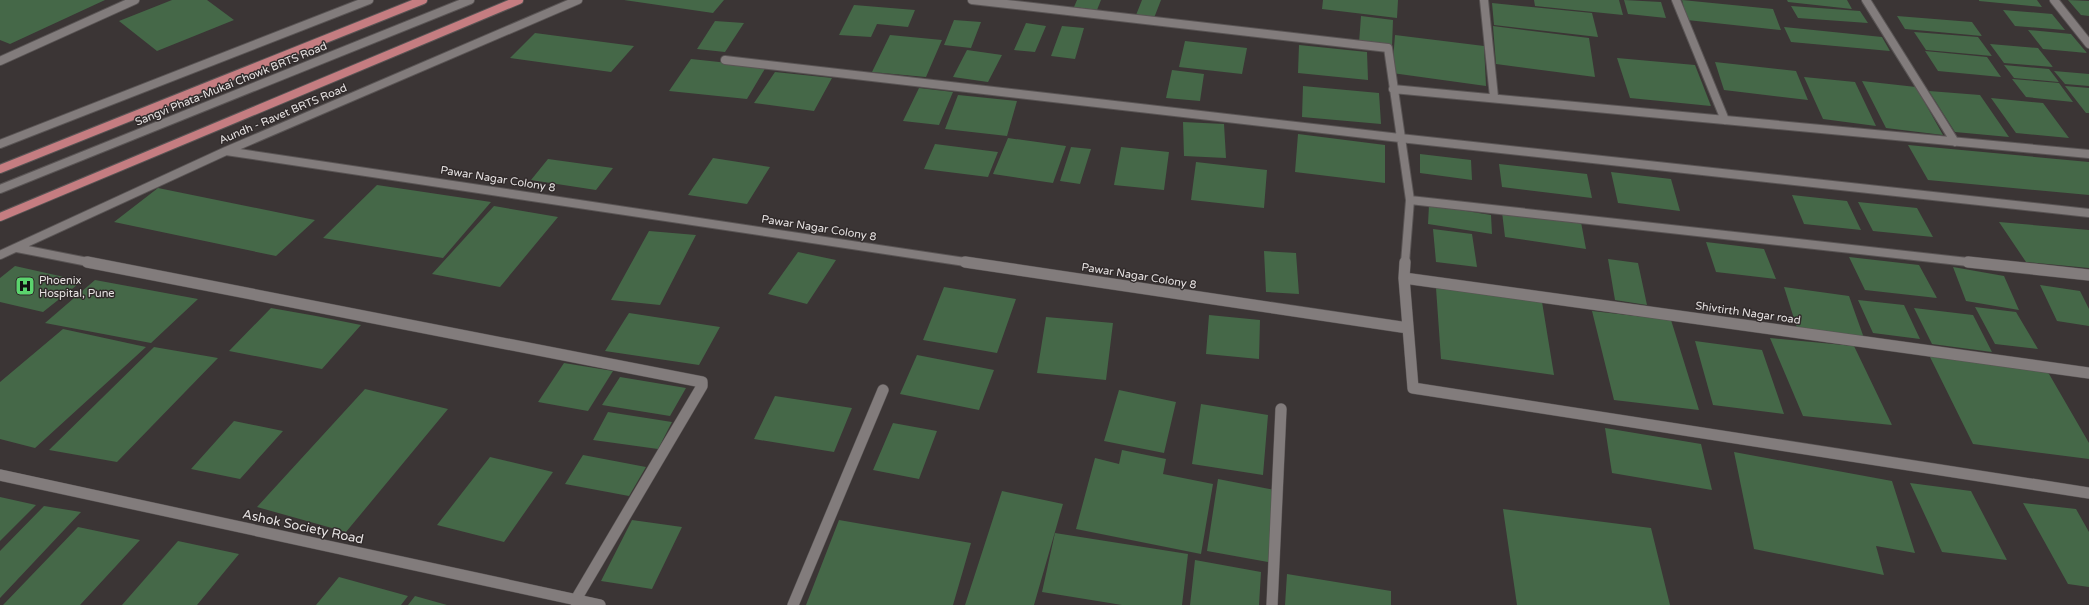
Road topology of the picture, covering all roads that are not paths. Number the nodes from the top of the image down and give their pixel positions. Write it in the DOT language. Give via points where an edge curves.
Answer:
graph roads {
  1 [pos="135,0"];
  2 [pos="369,0"];
  3 [pos="423,0"];
  4 [pos="470,0"];
  5 [pos="519,0"];
  6 [pos="578,0"];
  7 [pos="972,0"];
  8 [pos="1484,0"];
  9 [pos="1676,0"];
  10 [pos="1866,0"];
  11 [pos="2054,0"];
  12 [pos="2089,44"];
  13 [pos="725,60"];
  14 [pos="0,61"];
  15 [pos="1394,88"];
  16 [pos="1494,97"];
  17 [pos="1725,120"];
  18 [pos="1400,138"];
  19 [pos="1954,142"];
  20 [pos="0,144"];
  21 [pos="226,151"];
  22 [pos="2089,154"];
  23 [pos="0,168"];
  24 [pos="0,189"];
  25 [pos="1410,200"];
  26 [pos="2089,213"];
  27 [pos="0,216"];
  28 [pos="17,248"];
  29 [pos="0,255"];
  30 [pos="2089,275"];
  31 [pos="1404,278"];
  32 [pos="1408,328"];
  33 [pos="2089,373"];
  34 [pos="883,390"];
  35 [pos="1281,409"];
  36 [pos="0,475"];
  37 [pos="2089,493"];
  38 [pos="575,601"];
  39 [pos="600,605"];
  40 [pos="793,605"];
  41 [pos="1272,605"];
  1 -- 14 [label="street"];
  2 -- 20 [label="street"];
  3 -- 23 [label="main road"];
  4 -- 24 [label="street, Sangvi Phata-Mukai Chowk BRTS Road"];
  5 -- 27 [label="main road"];
  6 -- 21 [label="street, Aundh - Ravet BRTS Road"];
  7 -- 15 [label="street" via="1388,48"];
  8 -- 16 [label="street"];
  9 -- 17 [label="street"];
  10 -- 19 [label="street"];
  11 -- 12 [label="street"];
  13 -- 18 [label="street"];
  15 -- 16 [label="street"];
  15 -- 18 [label="street"];
  16 -- 17 [label="street"];
  17 -- 19 [label="street"];
  18 -- 25 [label="street"];
  18 -- 26 [label="street"];
  19 -- 22 [label="street"];
  21 -- 28 [label="street, Aundh - Ravet BRTS Road"];
  21 -- 32 [label="street, Pawar Nagar Colony 8"];
  25 -- 30 [label="street"];
  25 -- 31 [label="street"];
  28 -- 29 [label="street, Aundh - Ravet BRTS Road"];
  28 -- 38 [label="street" via="702,382 702,386"];
  31 -- 32 [label="street"];
  31 -- 33 [label="street, Shivtirth Nagar road"];
  32 -- 37 [label="street" via="1412,388"];
  34 -- 40 [label="street"];
  35 -- 41 [label="street"];
  36 -- 38 [label="street, Ashok Society Road"];
  38 -- 39 [label="street, Ashok Society Road"];
}
